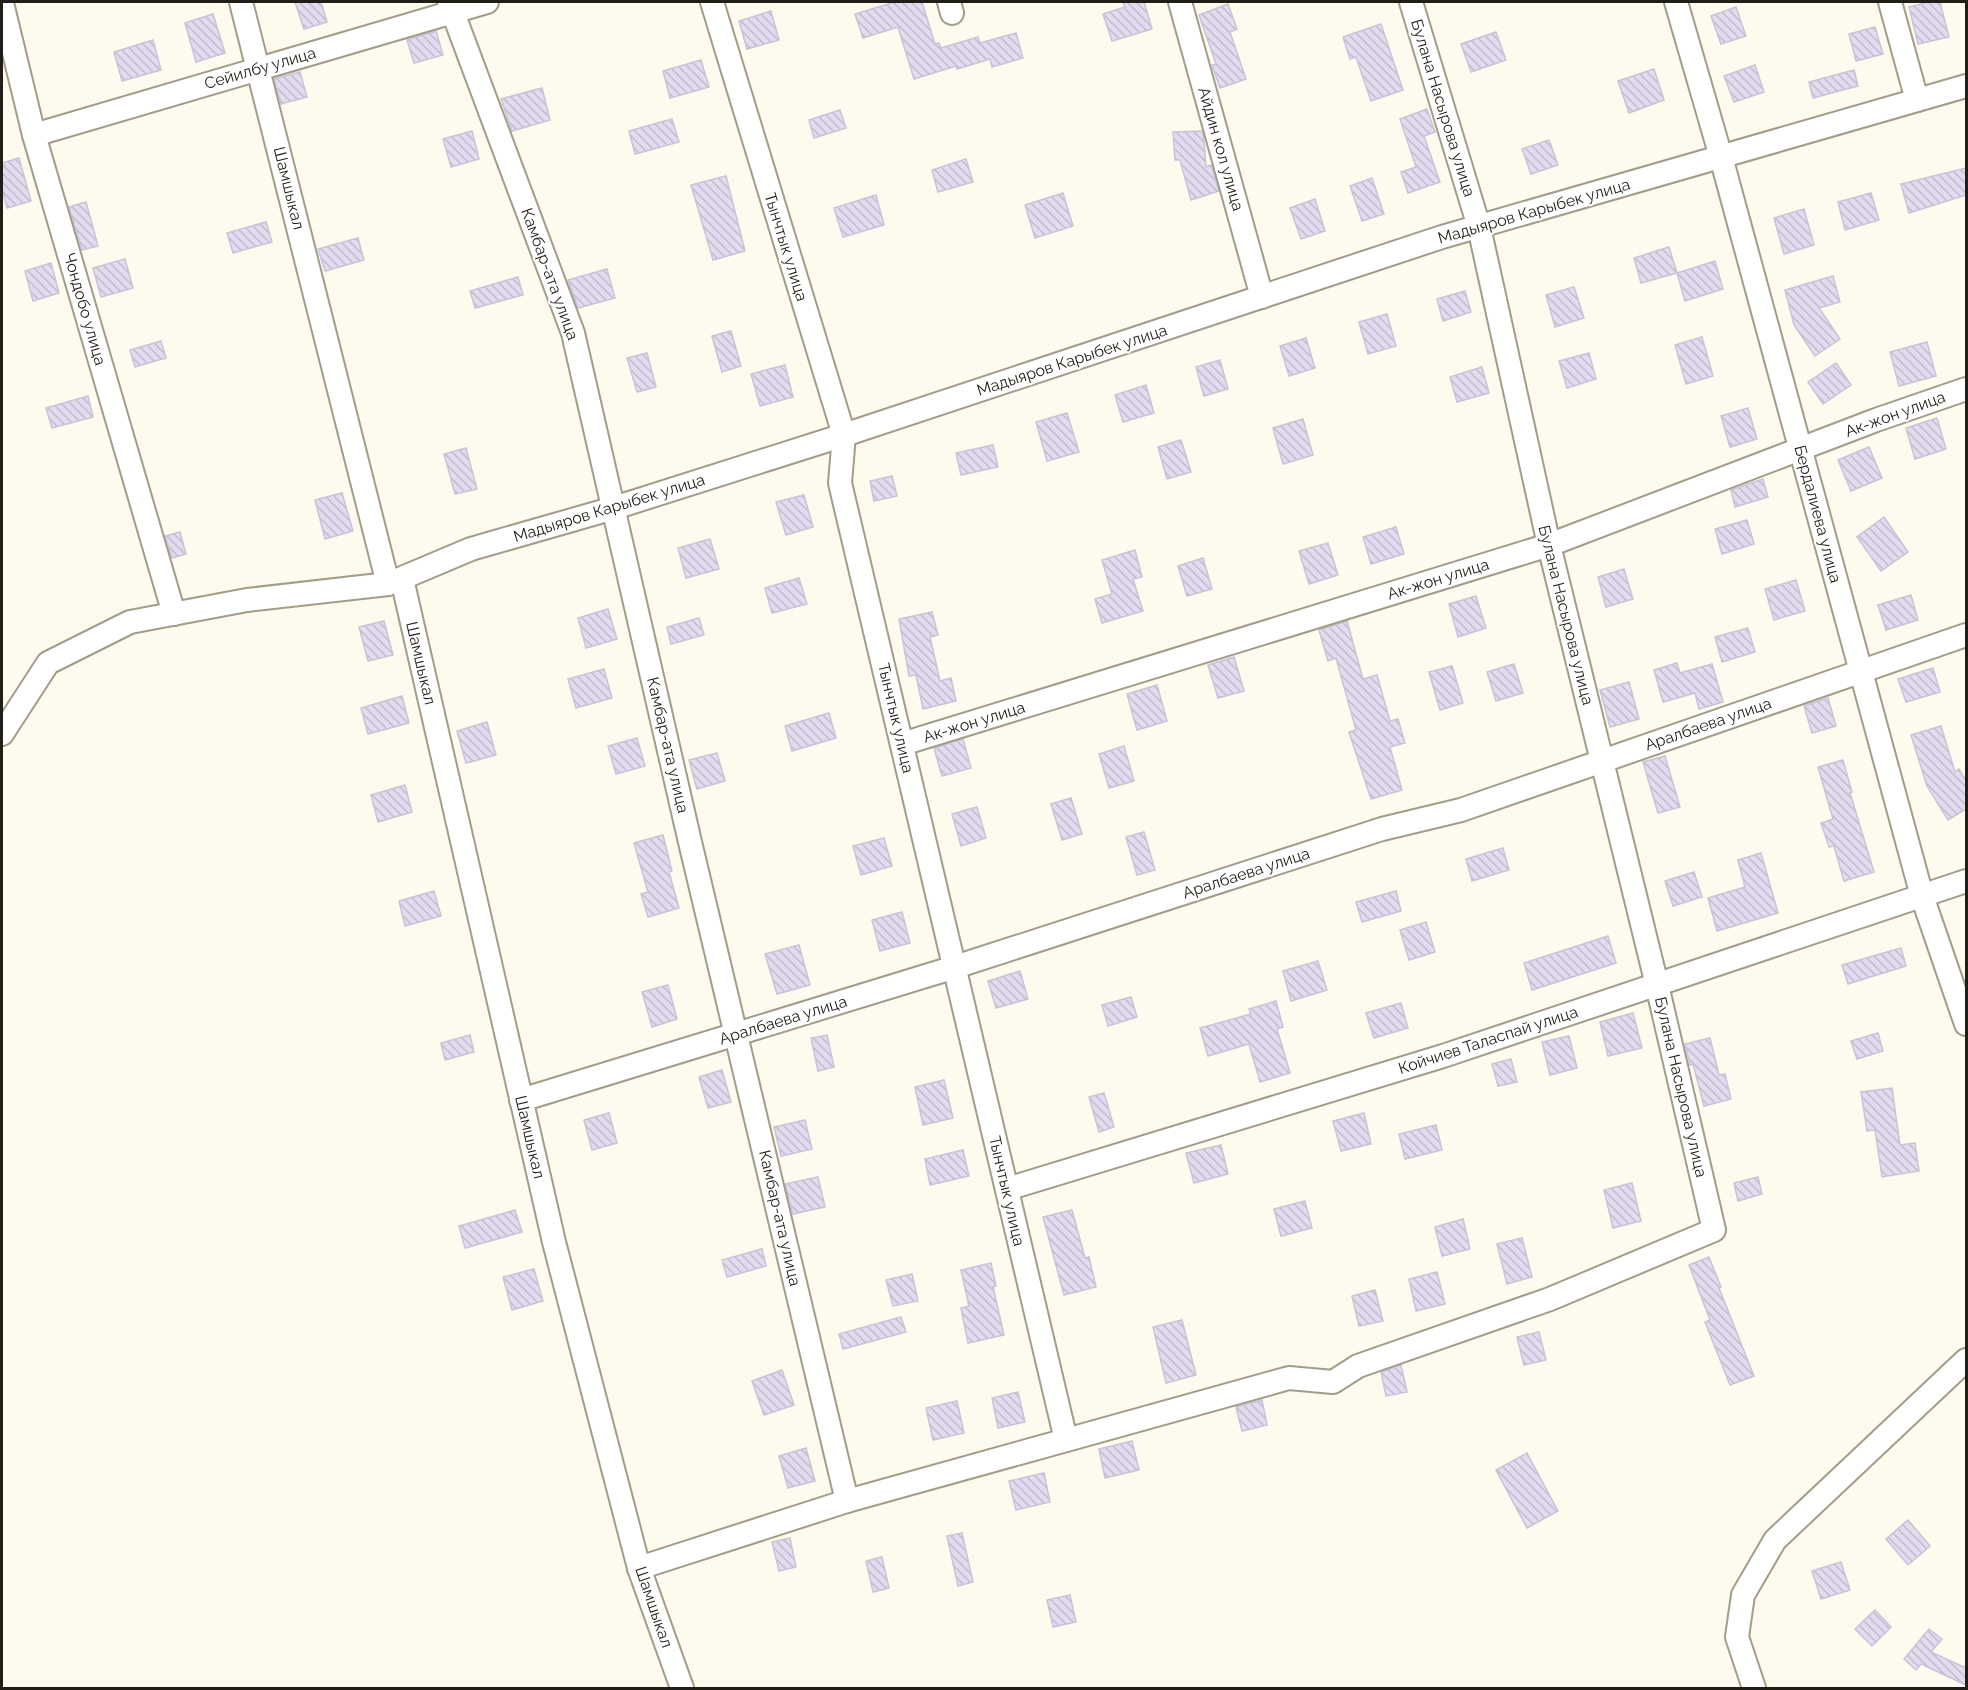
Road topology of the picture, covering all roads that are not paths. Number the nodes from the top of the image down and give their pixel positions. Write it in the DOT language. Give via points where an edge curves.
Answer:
graph roads {
  1 [pos="241,2"];
  2 [pos="487,2"];
  3 [pos="712,2"];
  4 [pos="1180,2"];
  5 [pos="1411,2"];
  6 [pos="1676,2"];
  7 [pos="1890,2"];
  8 [pos="2,3"];
  9 [pos="451,6"];
  10 [pos="259,68"];
  11 [pos="1966,86"];
  12 [pos="1917,100"];
  13 [pos="34,135"];
  14 [pos="1721,157"];
  15 [pos="1479,226"];
  16 [pos="1262,297"];
  17 [pos="1966,389"];
  18 [pos="844,435"];
  19 [pos="1801,449"];
  20 [pos="614,508"];
  21 [pos="1549,545"];
  22 [pos="395,581"];
  23 [pos="174,614"];
  24 [pos="1966,635"];
  25 [pos="1861,671"];
  26 [pos="2,734"];
  27 [pos="902,744"];
  28 [pos="1602,761"];
  29 [pos="1966,881"];
  30 [pos="1922,896"];
  31 [pos="955,967"];
  32 [pos="1657,985"];
  33 [pos="1966,1024"];
  34 [pos="736,1034"];
  35 [pos="522,1100"];
  36 [pos="1007,1189"];
  37 [pos="1966,1360"];
  38 [pos="1066,1440"];
  39 [pos="847,1501"];
  40 [pos="639,1568"];
  41 [pos="682,1689"];
  42 [pos="1754,1689"];
  1 -- 10 [label="street, Шамшыкал"];
  2 -- 9 [label="street, Сейилбу улица"];
  3 -- 18 [label="street, Тынчтык улица"];
  4 -- 16 [label="street, Айдин кол улица"];
  5 -- 15 [label="street, Булана Насырова улица"];
  6 -- 14 [label="street, Бердалиева улица"];
  7 -- 12 [label="street"];
  8 -- 13 [label="street, Чондобо улица"];
  9 -- 10 [label="street, Сейилбу улица"];
  9 -- 20 [label="street, Камбар-ата улица" via="573,333"];
  10 -- 13 [label="street, Сейилбу улица"];
  10 -- 22 [label="street, Шамшыкал"];
  11 -- 12 [label="street, Мадыяров Карыбек улица"];
  12 -- 14 [label="street, Мадыяров Карыбек улица"];
  13 -- 23 [label="street, Чондобо улица"];
  14 -- 15 [label="street, Мадыяров Карыбек улица"];
  14 -- 19 [label="street, Бердалиева улица"];
  15 -- 16 [label="street, Мадыяров Карыбек улица"];
  15 -- 21 [label="street, Булана Насырова улица"];
  16 -- 18 [label="street, Мадыяров Карыбек улица"];
  17 -- 19 [label="street, Ак-жон улица"];
  18 -- 20 [label="street, Мадыяров Карыбек улица"];
  18 -- 27 [label="street, Тынчтык улица" via="840,483"];
  19 -- 21 [label="street, Ак-жон улица"];
  19 -- 25 [label="street, Бердалиева улица"];
  20 -- 22 [label="street, Мадыяров Карыбек улица" via="471,549"];
  20 -- 34 [label="street, Камбар-ата улица"];
  21 -- 27 [label="street, Ак-жон улица"];
  21 -- 28 [label="street, Булана Насырова улица"];
  22 -- 23 [label="street, Мадыяров Карыбек улица" via="247,600"];
  22 -- 35 [label="street, Шамшыкал"];
  23 -- 26 [label="street, Мадыяров Карыбек улица" via="130,622 48,663"];
  24 -- 25 [label="street, Аралбаева улица"];
  25 -- 28 [label="street, Аралбаева улица"];
  25 -- 30 [label="street, Бердалиева улица"];
  27 -- 31 [label="street, Тынчтык улица"];
  28 -- 31 [label="street, Аралбаева улица" via="1461,810 1382,829"];
  28 -- 32 [label="street, Булана Насырова улица"];
  29 -- 30 [label="street, Койчиев Таласпай улица"];
  30 -- 32 [label="street, Койчиев Таласпай улица"];
  30 -- 33 [label="street, Бердалиева улица"];
  31 -- 34 [label="street, Аралбаева улица"];
  31 -- 36 [label="street, Тынчтык улица"];
  32 -- 36 [label="street, Койчиев Таласпай улица" via="1436,1058"];
  32 -- 38 [label="street, Булана Насырова улица" via="1714,1230 1550,1299 1358,1366 1334,1382 1289,1378"];
  34 -- 35 [label="street, Аралбаева улица"];
  34 -- 39 [label="street, Камбар-ата улица"];
  35 -- 40 [label="street, Шамшыкал" via="554,1242"];
  36 -- 38 [label="street, Тынчтык улица"];
  37 -- 42 [label="street" via="1775,1540 1743,1595 1737,1637"];
  38 -- 39 [label="street"];
  39 -- 40 [label="street"];
  40 -- 41 [label="street, Шамшыкал"];
}
